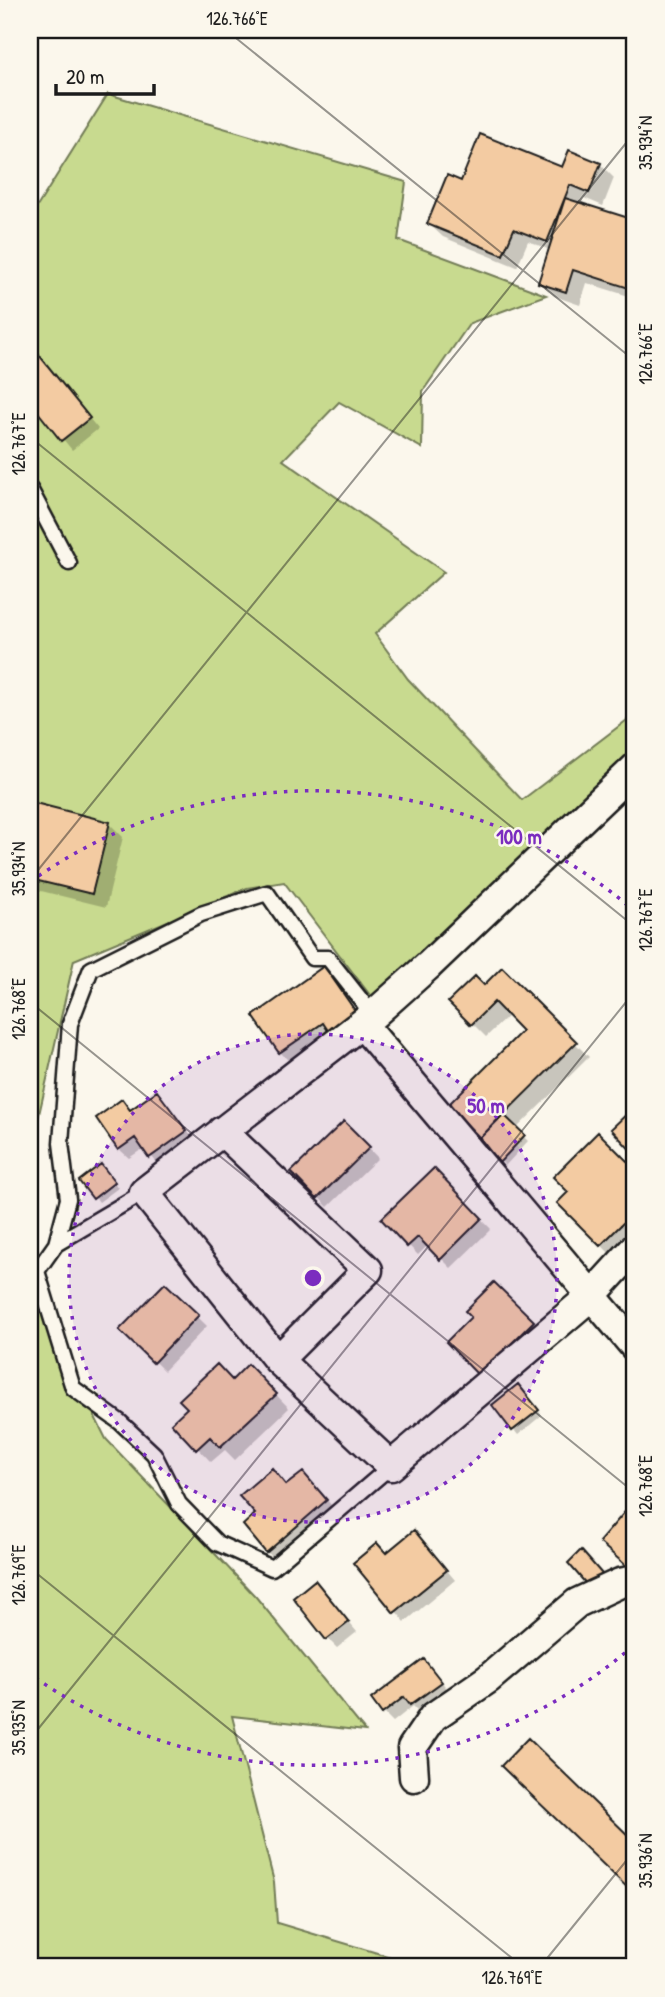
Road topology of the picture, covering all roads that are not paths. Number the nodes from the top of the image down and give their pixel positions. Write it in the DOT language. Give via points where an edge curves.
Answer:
graph roads {
  1 [pos="30,489"];
  2 [pos="69,563"];
  3 [pos="635,770"];
  4 [pos="368,1020"];
  5 [pos="222,1131"];
  6 [pos="144,1192"];
  7 [pos="56,1244"];
  8 [pos="635,1248"];
  9 [pos="591,1296"];
  10 [pos="635,1347"];
  11 [pos="278,1360"];
  12 [pos="391,1466"];
  13 [pos="627,1581"];
  14 [pos="635,1606"];
  15 [pos="414,1777"];
  1 -- 2 [label="lane"];
  3 -- 4 [label="street"];
  4 -- 5 [label="street"];
  4 -- 7 [label="lane" via="328,957 312,958 267,893 201,914 91,969 69,1024 61,1143 68,1199"];
  4 -- 9 [label="street"];
  5 -- 6 [label="street"];
  5 -- 11 [label="street" via="368,1270"];
  6 -- 7 [label="lane"];
  6 -- 11 [label="street"];
  7 -- 12 [label="lane" via="37,1271 73,1388 155,1454 179,1504 217,1543 272,1568"];
  8 -- 9 [label="street"];
  9 -- 10 [label="street"];
  9 -- 12 [label="street"];
  11 -- 12 [label="street"];
  13 -- 14 [label="street"];
  13 -- 15 [label="street" via="576,1603 488,1679 433,1717 412,1748"];
}
